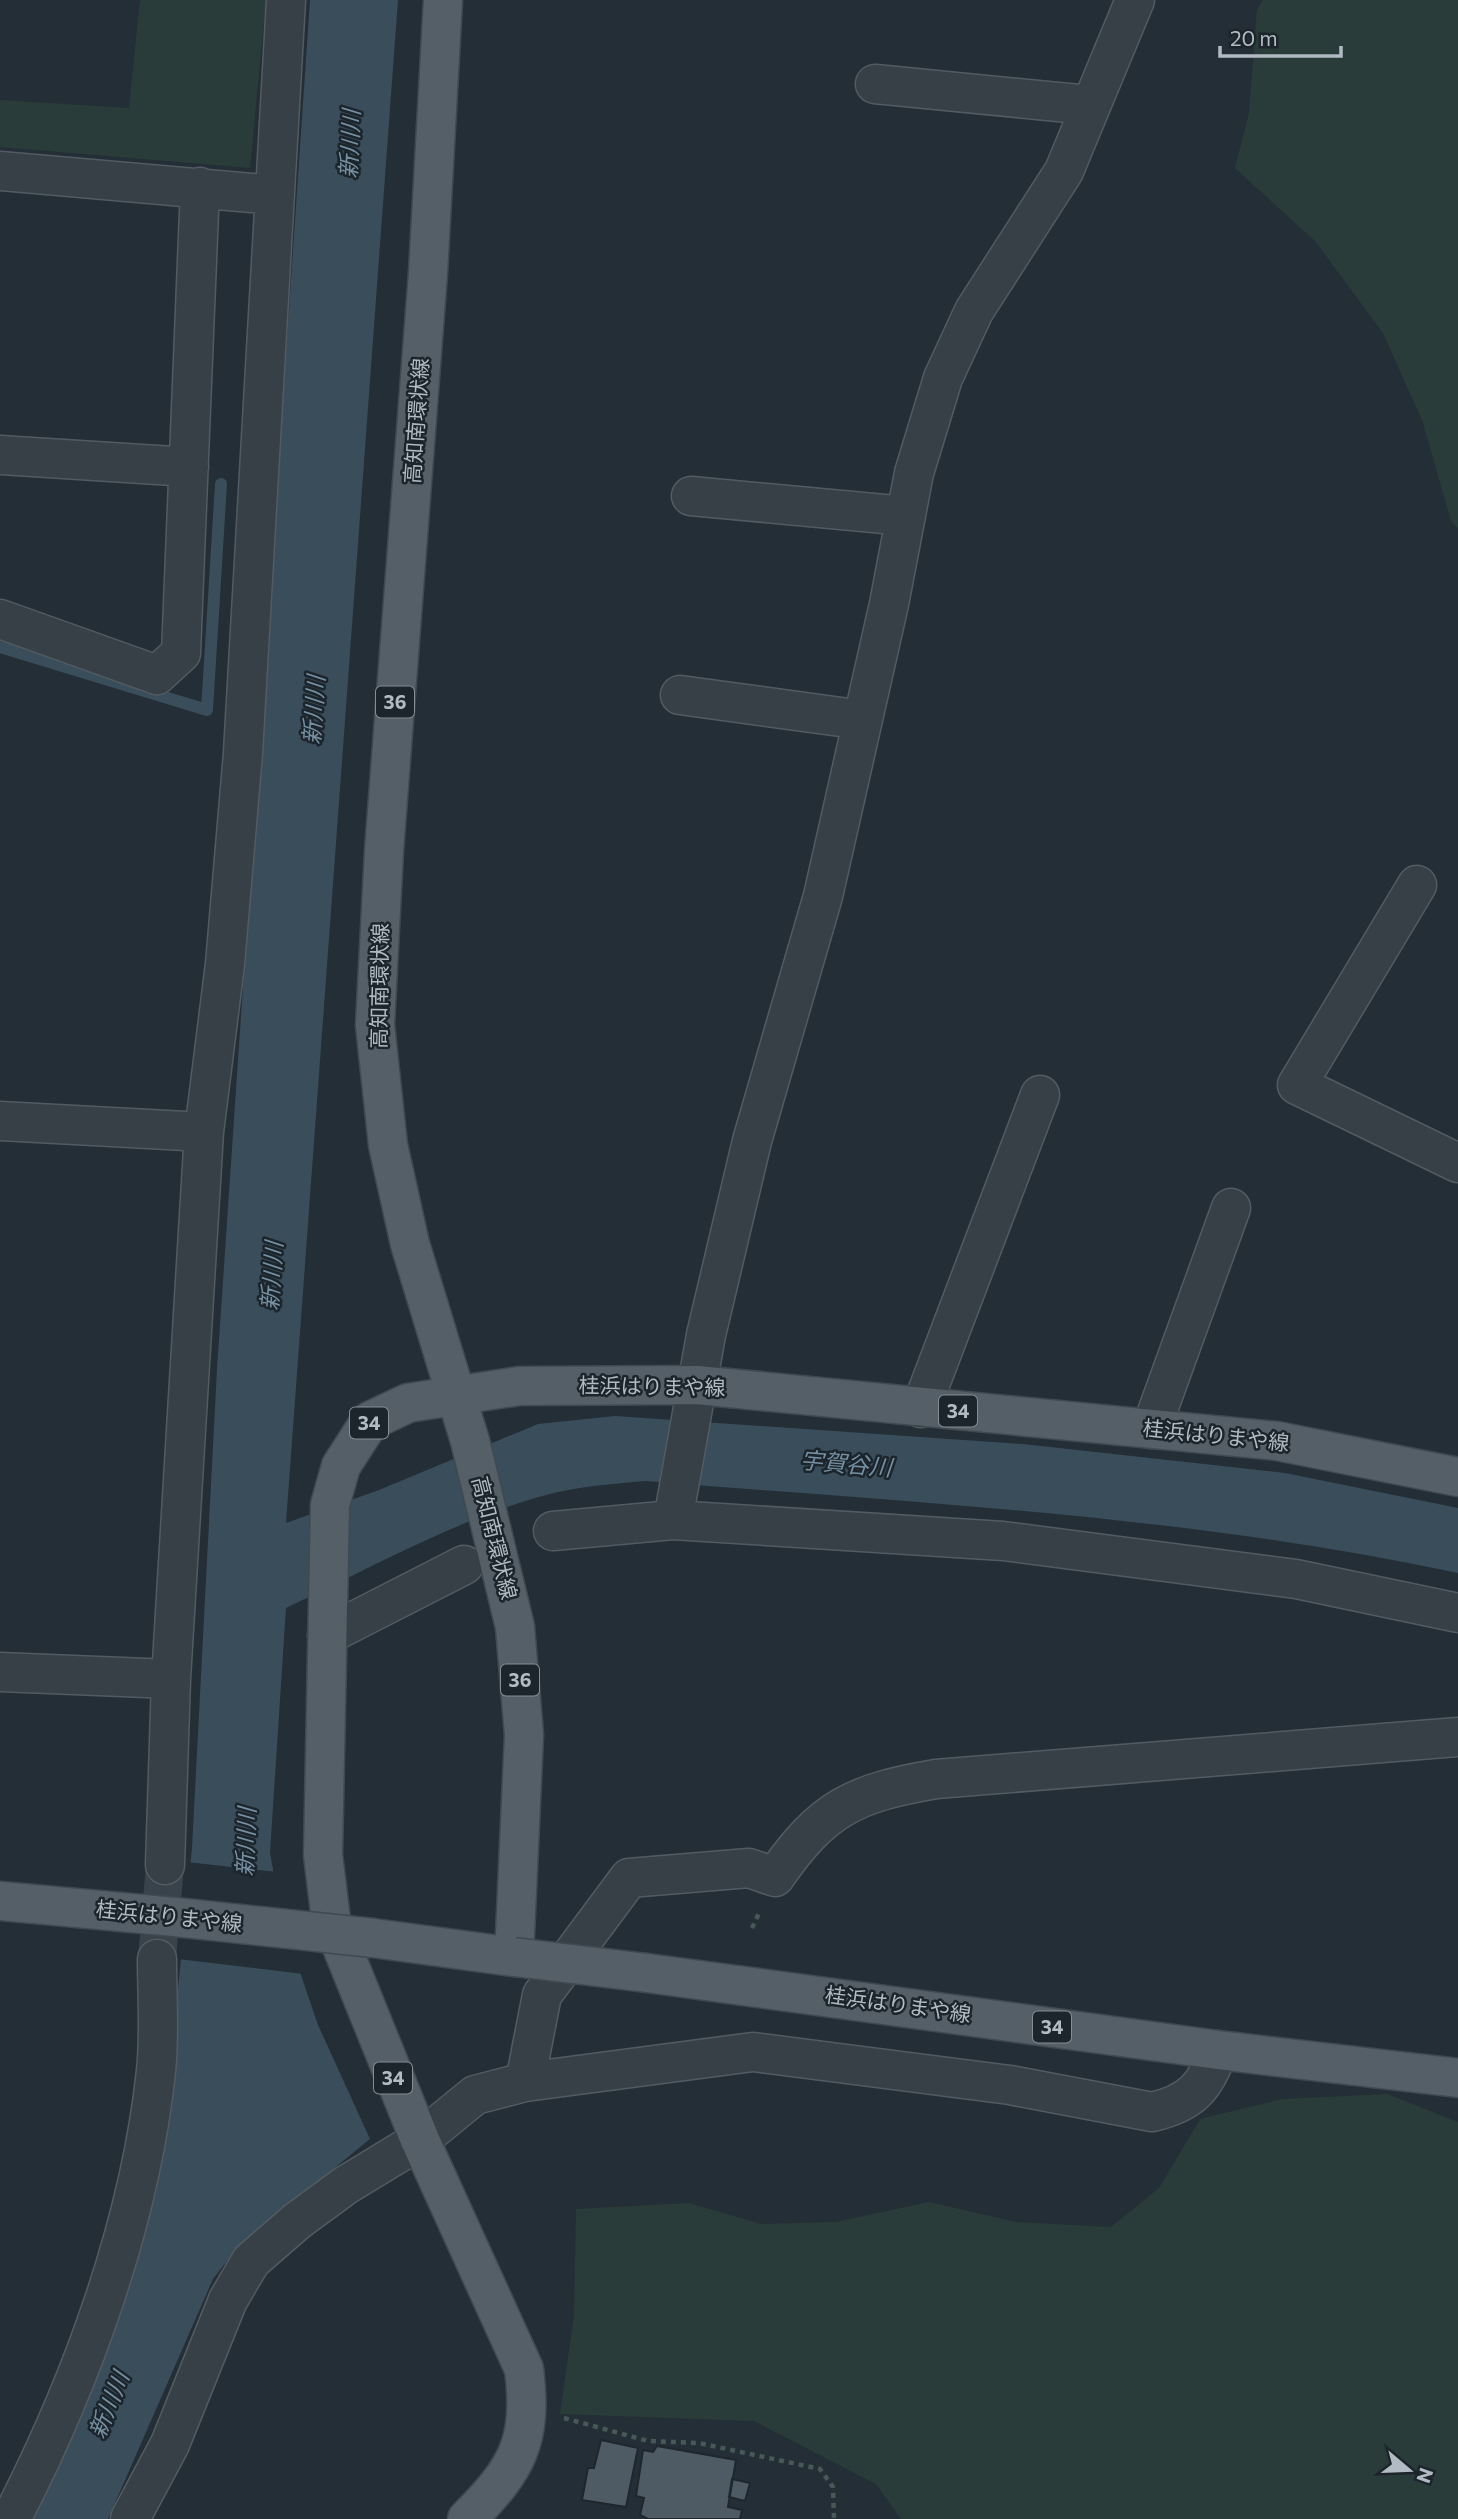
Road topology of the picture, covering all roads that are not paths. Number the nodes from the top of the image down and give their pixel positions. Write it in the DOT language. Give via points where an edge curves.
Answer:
graph roads {
  1 [pos="286,0"];
  2 [pos="443,0"];
  3 [pos="1135,0"];
  4 [pos="875,84"];
  5 [pos="1089,105"];
  6 [pos="0,171"];
  7 [pos="200,187"];
  8 [pos="275,195"];
  9 [pos="0,455"];
  10 [pos="189,467"];
  11 [pos="691,496"];
  12 [pos="906,516"];
  13 [pos="0,619"];
  14 [pos="680,695"];
  15 [pos="863,720"];
  16 [pos="1417,885"];
  17 [pos="1041,1095"];
  18 [pos="0,1121"];
  19 [pos="204,1132"];
  20 [pos="1458,1163"];
  21 [pos="1231,1208"];
  22 [pos="455,1396"];
  23 [pos="694,1400"];
  24 [pos="921,1408"];
  25 [pos="1151,1429"];
  26 [pos="1458,1477"];
  27 [pos="675,1510"];
  28 [pos="553,1531"];
  29 [pos="464,1565"];
  30 [pos="1458,1612"];
  31 [pos="328,1618"];
  32 [pos="0,1672"];
  33 [pos="171,1679"];
  34 [pos="1458,1737"];
  35 [pos="165,1865"];
  36 [pos="0,1901"];
  37 [pos="514,1956"];
  38 [pos="158,1959"];
  39 [pos="1218,2050"];
  40 [pos="1458,2078"];
  41 [pos="525,2082"];
  42 [pos="420,2140"];
  43 [pos="11,2519"];
  44 [pos="130,2519"];
  45 [pos="467,2519"];
  1 -- 8 [label="street"];
  2 -- 22 [label="main road, 高知南環状線 / 36" via="375,1025 394,1170 410,1244"];
  3 -- 5 [label="street"];
  4 -- 5 [label="street"];
  5 -- 12 [label="street" via="1064,172 974,311 943,378"];
  6 -- 7 [label="street"];
  7 -- 8 [label="street"];
  7 -- 10 [label="street"];
  8 -- 19 [label="street" via="243,753 225,964"];
  9 -- 10 [label="street"];
  10 -- 13 [label="street" via="181,653 157,675"];
  11 -- 12 [label="street"];
  12 -- 15 [label="street"];
  14 -- 15 [label="street"];
  15 -- 23 [label="street" via="823,896 752,1141"];
  16 -- 20 [label="street" via="1297,1085"];
  17 -- 24 [label="street"];
  18 -- 19 [label="street"];
  19 -- 33 [label="street"];
  21 -- 25 [label="street"];
  22 -- 23 [label="main road, 桂浜はりまや線 / 34" via="519,1386"];
  22 -- 31 [label="main road, 桂浜はりまや線 / 34" via="408,1403 370,1421 341,1466 330,1506"];
  22 -- 37 [label="main road, 高知南環状線 / 36" via="496,1538 515,1627 524,1735"];
  23 -- 24 [label="main road, 桂浜はりまや線 / 34"];
  23 -- 27 [label="street"];
  24 -- 25 [label="main road, 桂浜はりまや線 / 34"];
  25 -- 26 [label="main road, 桂浜はりまや線 / 34" via="1277,1441"];
  27 -- 28 [label="street"];
  27 -- 30 [label="street" via="1003,1541 1296,1579"];
  29 -- 31 [label="street"];
  31 -- 42 [label="main road, 桂浜はりまや線 / 34" via="323,1855 331,1920"];
  32 -- 33 [label="street"];
  33 -- 35 [label="street"];
  34 -- 41 [label="street" via="915,1782 862,1795 832,1814 796,1846 775,1877 749,1868 629,1878 542,1995"];
  36 -- 37 [label="main road, 桂浜はりまや線 / 34, bridge"];
  37 -- 39 [label="main road, 桂浜はりまや線 / 34, bridge"];
  38 -- 43 [label="street" via="157,2068 136,2192 116,2263 47,2449"];
  39 -- 40 [label="main road, 桂浜はりまや線 / 34"];
  39 -- 41 [label="street" via="1210,2075 1196,2093 1152,2112 1010,2085 752,2052"];
  41 -- 42 [label="street" via="475,2095"];
  42 -- 44 [label="street" via="346,2185 270,2241 251,2261 228,2300 182,2416"];
  42 -- 45 [label="main road, 桂浜はりまや線 / 34" via="524,2369 528,2399 525,2432 516,2457 500,2485"];
}
